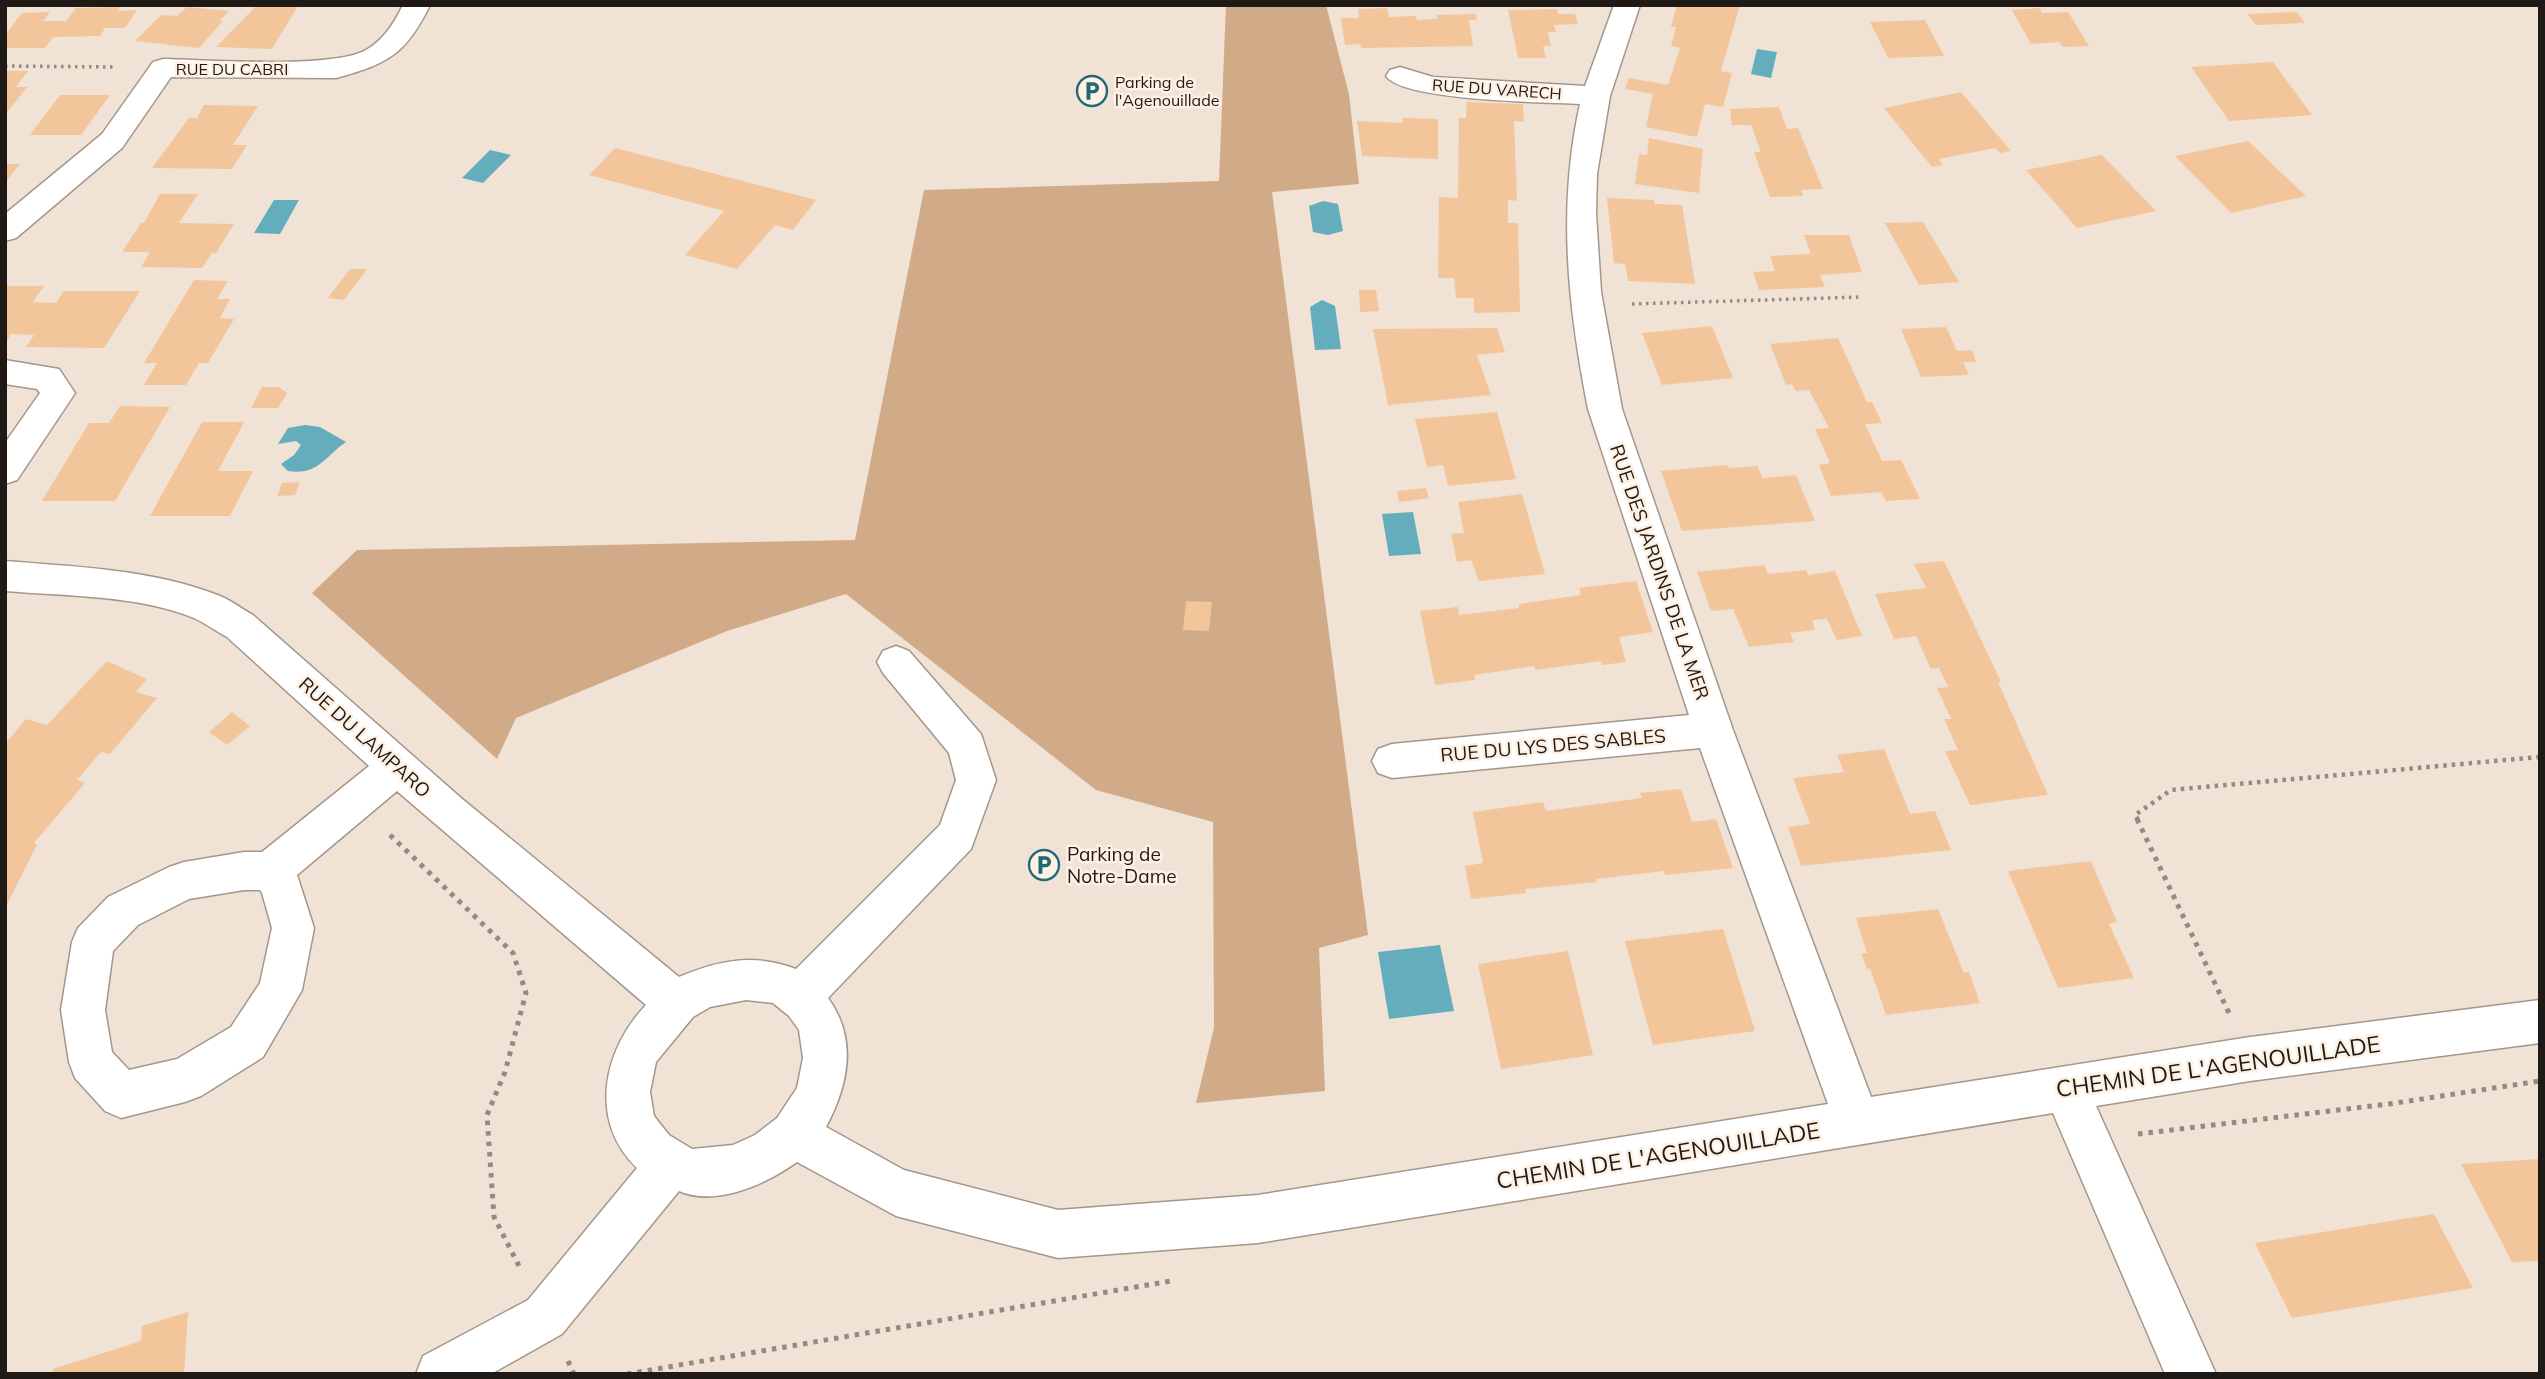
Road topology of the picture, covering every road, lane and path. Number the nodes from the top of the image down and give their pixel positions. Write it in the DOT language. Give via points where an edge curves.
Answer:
graph roads {
  1 [pos="417,5"];
  2 [pos="1627,5"];
  3 [pos="5,66"];
  4 [pos="163,68"];
  5 [pos="1400,76"];
  6 [pos="1596,96"];
  7 [pos="5,231"];
  8 [pos="1862,297"];
  9 [pos="1587,306"];
  10 [pos="5,372"];
  11 [pos="5,471"];
  12 [pos="5,576"];
  13 [pos="896,662"];
  14 [pos="1713,730"];
  15 [pos="2540,757"];
  16 [pos="1392,761"];
  17 [pos="398,766"];
  18 [pos="355,802"];
  19 [pos="271,871"];
  20 [pos="799,997"];
  21 [pos="676,1002"];
  22 [pos="2540,1021"];
  23 [pos="2250,1059"];
  24 [pos="2065,1089"];
  25 [pos="1858,1123"];
  26 [pos="793,1134"];
  27 [pos="672,1163"];
  28 [pos="545,1317"];
  29 [pos="441,1374"];
  30 [pos="574,1374"];
  31 [pos="2191,1374"];
  1 -- 4 [label="street, RUE DU CABRI" via="403,33 376,56 336,69"];
  2 -- 6 [label="street, RUE DES JARDINS DE LA MER"];
  3 -- 4 [label="path"];
  4 -- 7 [label="street, RUE DU CABRI" via="112,141"];
  5 -- 6 [label="street, RUE DU VARECH" via="1431,86"];
  6 -- 9 [label="street, RUE DES JARDINS DE LA MER" via="1581,174 1580,260"];
  8 -- 9 [label="path"];
  9 -- 14 [label="street, RUE DES JARDINS DE LA MER" via="1605,409"];
  10 -- 11 [label="street" via="47,378 58,393"];
  12 -- 17 [label="street, RUE DU LAMPARO" via="173,597 209,608 240,626"];
  13 -- 20 [label="street" via="967,746 976,780 957,836"];
  14 -- 16 [label="street, RUE DU LYS DES SABLES"];
  14 -- 25 [label="street, RUE DES JARDINS DE LA MER"];
  15 -- 23 [label="path" via="2171,790 2135,815"];
  17 -- 18 [label="street"];
  17 -- 21 [label="street, RUE DU LAMPARO"];
  18 -- 19 [label="street"];
  18 -- 28 [label="path" via="513,953 526,993 505,1072 487,1115 494,1217"];
  19 -- 19 [label="street" via="280,884 293,928 280,990 247,1042 184,1080 121,1095 92,1062 83,1010 93,942 123,911 184,881"];
  20 -- 21 [label="street" via="778,983 746,978 713,983"];
  20 -- 26 [label="street" via="812,1008 825,1035 827,1068 816,1101"];
  21 -- 27 [label="street" via="642,1042 629,1074 627,1107 632,1126 650,1152"];
  22 -- 23 [label="street, CHEMIN DE L'AGENOUILLADE"];
  23 -- 24 [label="street, CHEMIN DE L'AGENOUILLADE"];
  24 -- 25 [label="street, CHEMIN DE L'AGENOUILLADE"];
  24 -- 31 [label="street"];
  25 -- 26 [label="street, CHEMIN DE L'AGENOUILLADE" via="1258,1219 1058,1234 896,1192"];
  26 -- 27 [label="street" via="764,1157 724,1171 689,1172"];
  27 -- 28 [label="street"];
  28 -- 29 [label="street"];
  28 -- 30 [label="path"];
}
